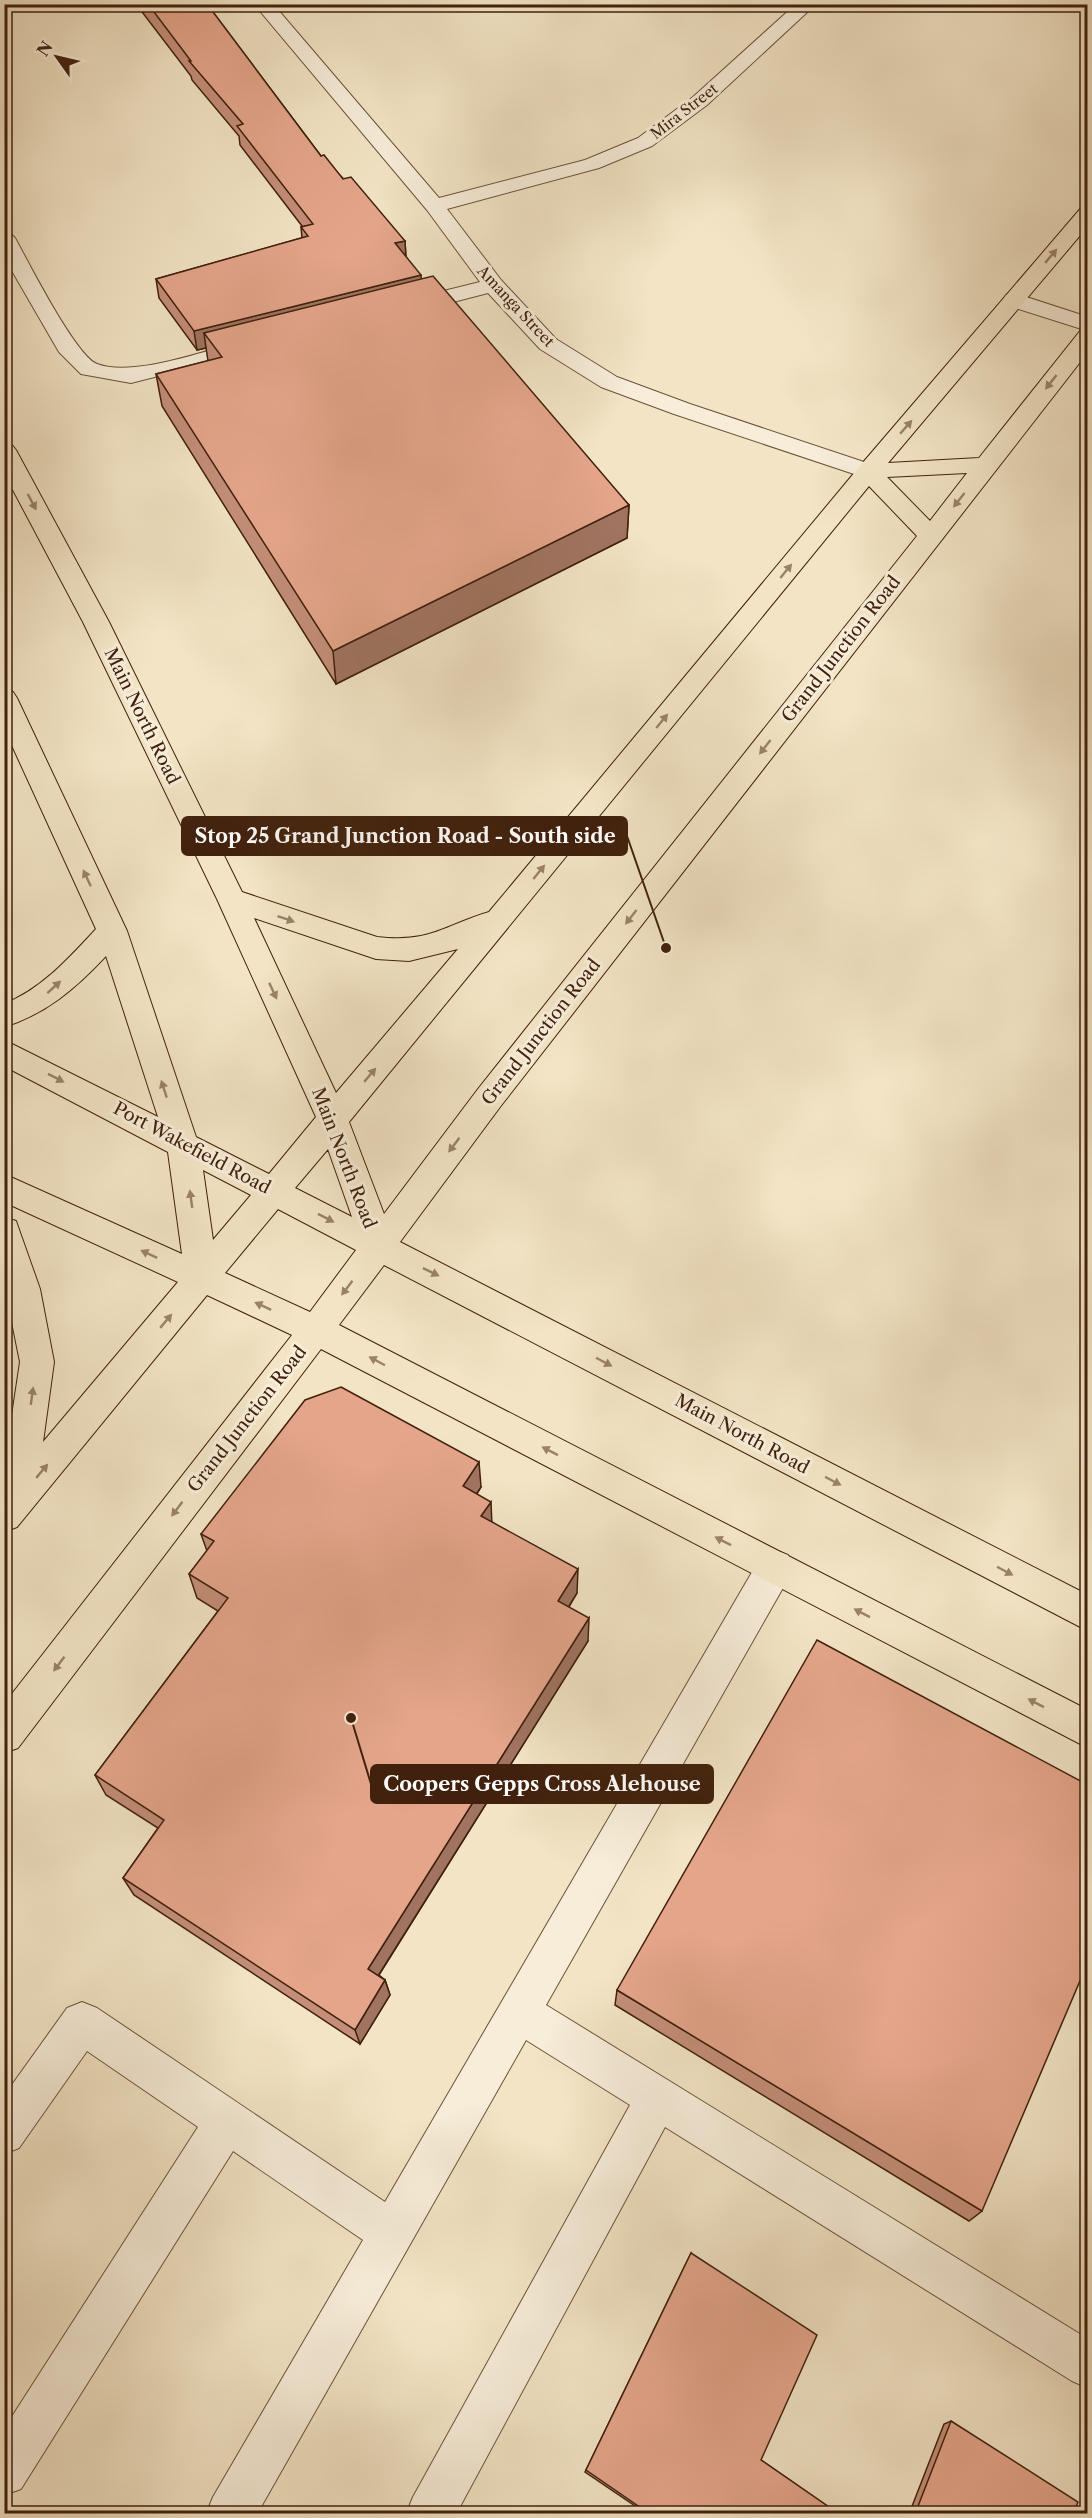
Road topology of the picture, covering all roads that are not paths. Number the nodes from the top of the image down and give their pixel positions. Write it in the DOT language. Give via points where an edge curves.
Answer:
graph roads {
  1 [pos="263,4"];
  2 [pos="807,4"];
  3 [pos="434,206"];
  4 [pos="1088,212"];
  5 [pos="4,238"];
  6 [pos="493,285"];
  7 [pos="1014,300"];
  8 [pos="391,311"];
  9 [pos="1088,324"];
  10 [pos="1088,336"];
  11 [pos="267,342"];
  12 [pos="4,450"];
  13 [pos="987,465"];
  14 [pos="867,471"];
  15 [pos="931,536"];
  16 [pos="4,698"];
  17 [pos="231,899"];
  18 [pos="501,917"];
  19 [pos="112,931"];
  20 [pos="4,1016"];
  21 [pos="4,1052"];
  22 [pos="333,1120"];
  23 [pos="183,1144"];
  24 [pos="4,1187"];
  25 [pos="274,1191"];
  26 [pos="4,1230"];
  27 [pos="379,1245"];
  28 [pos="202,1278"];
  29 [pos="316,1330"];
  30 [pos="4,1491"];
  31 [pos="4,1516"];
  32 [pos="775,1568"];
  33 [pos="1088,1614"];
  34 [pos="1088,1730"];
  35 [pos="4,1735"];
  36 [pos="519,2012"];
  37 [pos="657,2099"];
  38 [pos="227,2121"];
  39 [pos="4,2133"];
  40 [pos="392,2233"];
  41 [pos="1088,2365"];
  42 [pos="4,2472"];
  43 [pos="230,2514"];
  44 [pos="430,2514"];
  1 -- 3 [label="street, Amanga Street"];
  2 -- 3 [label="street, Mira Street" via="700,101 645,142 592,164"];
  3 -- 6 [label="street, Amanga Street"];
  7 -- 4 [label="highway, one-way"];
  5 -- 11 [label="street" via="70,352 89,369 131,375"];
  6 -- 8 [label="street"];
  6 -- 14 [label="street, Amanga Street" via="548,344 609,382"];
  7 -- 9 [label="street"];
  14 -- 7 [label="highway, one-way"];
  10 -- 13 [label="highway, Grand Junction Road, one-way"];
  12 -- 17 [label="highway, Main North Road, one-way" via="96,622"];
  13 -- 14 [label="highway"];
  13 -- 15 [label="highway, Grand Junction Road, one-way"];
  14 -- 15 [label="highway"];
  18 -- 14 [label="highway, one-way"];
  15 -- 27 [label="highway, Grand Junction Road, one-way" via="489,1098"];
  19 -- 16 [label="highway, one-way"];
  17 -- 18 [label="highway, one-way" via="329,934 397,952 420,951"];
  17 -- 22 [label="highway, Main North Road, one-way"];
  22 -- 18 [label="highway, one-way"];
  20 -- 19 [label="highway, one-way" via="31,1006 50,992"];
  23 -- 19 [label="highway, one-way"];
  21 -- 23 [label="highway, Port Wakefield Road, one-way"];
  22 -- 25 [label="highway"];
  22 -- 27 [label="highway, Main North Road"];
  23 -- 25 [label="highway, Port Wakefield Road"];
  28 -- 23 [label="highway, one-way"];
  28 -- 24 [label="highway, one-way"];
  25 -- 27 [label="highway, Port Wakefield Road, one-way"];
  25 -- 28 [label="highway"];
  30 -- 26 [label="highway, one-way" via="26,1442 37,1362 23,1289"];
  27 -- 29 [label="highway, Grand Junction Road, one-way"];
  27 -- 33 [label="highway, Main North Road, one-way"];
  29 -- 28 [label="highway, one-way"];
  31 -- 28 [label="highway, one-way"];
  32 -- 29 [label="highway, one-way"];
  29 -- 35 [label="highway, Grand Junction Road, one-way"];
  34 -- 32 [label="highway, one-way"];
  32 -- 36 [label="street"];
  36 -- 37 [label="street"];
  36 -- 40 [label="street"];
  37 -- 41 [label="street"];
  37 -- 44 [label="street"];
  38 -- 39 [label="street" via="82,2023"];
  38 -- 40 [label="street"];
  38 -- 42 [label="street"];
  40 -- 43 [label="street"];
}
